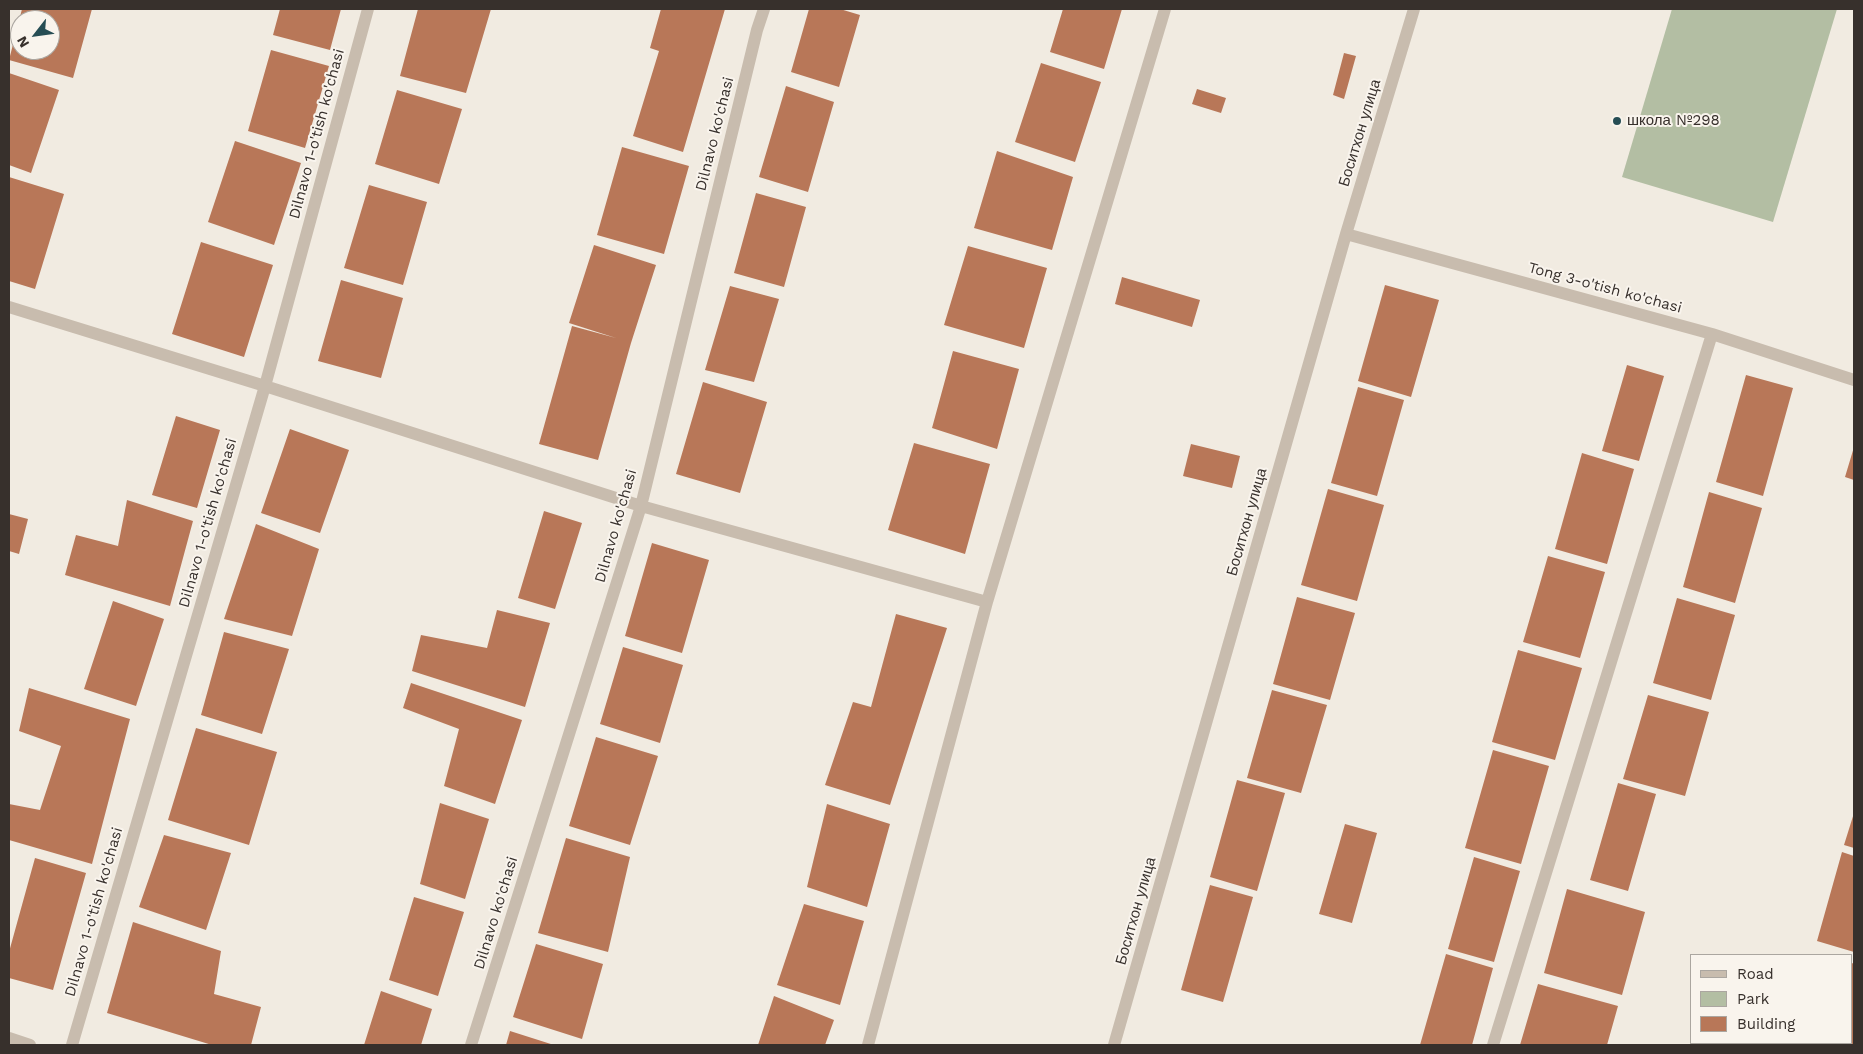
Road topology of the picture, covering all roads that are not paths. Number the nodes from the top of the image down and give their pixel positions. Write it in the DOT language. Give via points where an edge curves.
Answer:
graph roads {
  1 [pos="368,9"];
  2 [pos="764,9"];
  3 [pos="1165,9"];
  4 [pos="1414,9"];
  5 [pos="1346,234"];
  6 [pos="9,307"];
  7 [pos="1712,334"];
  8 [pos="1854,380"];
  9 [pos="265,386"];
  10 [pos="641,506"];
  11 [pos="988,602"];
  12 [pos="9,1038"];
  13 [pos="30,1045"];
  14 [pos="72,1045"];
  15 [pos="471,1045"];
  16 [pos="868,1045"];
  17 [pos="1114,1045"];
  18 [pos="1493,1045"];
  1 -- 9 [label="street, Dilnavo 1-o'tish ko'chasi"];
  2 -- 10 [label="street, Dilnavo ko'chasi"];
  3 -- 11 [label="street"];
  4 -- 5 [label="street, Боситхон улица"];
  5 -- 7 [label="street, Tong 3-o'tish ko'chasi"];
  5 -- 17 [label="street, Боситхон улица"];
  6 -- 9 [label="street"];
  7 -- 8 [label="street, Tong 3-o'tish ko'chasi"];
  7 -- 18 [label="street"];
  9 -- 10 [label="street"];
  9 -- 14 [label="street, Dilnavo 1-o'tish ko'chasi"];
  10 -- 11 [label="street"];
  10 -- 15 [label="street, Dilnavo ko'chasi"];
  11 -- 16 [label="street"];
  12 -- 13 [label="street"];
}
